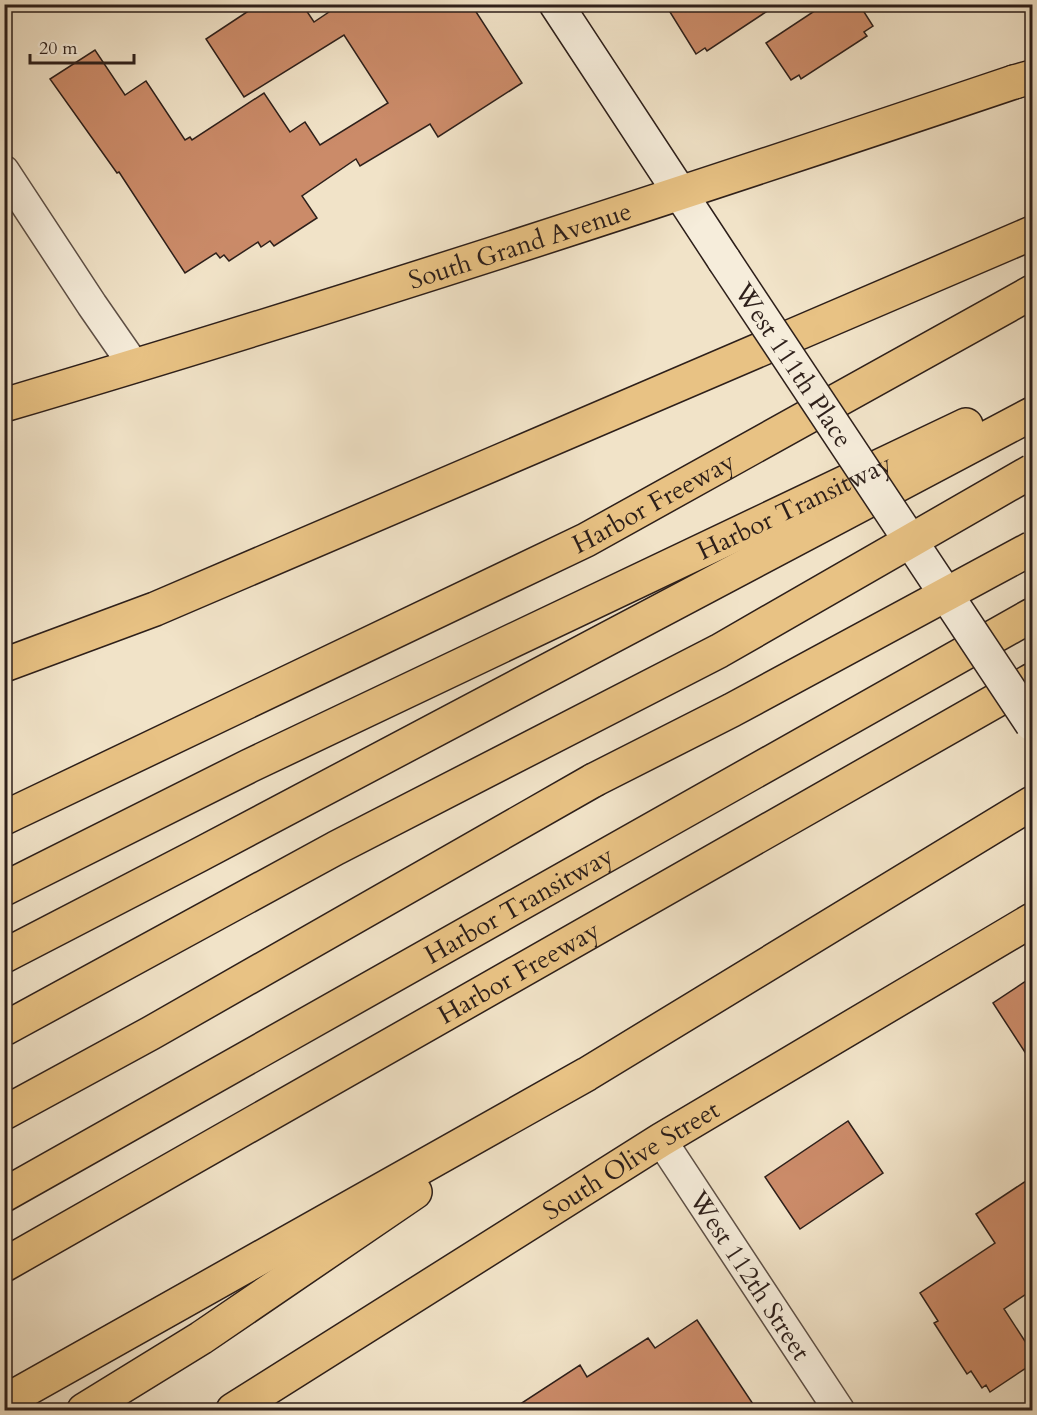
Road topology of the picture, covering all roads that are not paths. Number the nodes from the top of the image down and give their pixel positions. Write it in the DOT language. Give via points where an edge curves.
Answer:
graph roads {
  1 [pos="556,4"];
  2 [pos="1026,78"];
  3 [pos="4,171"];
  4 [pos="681,194"];
  5 [pos="1032,233"];
  6 [pos="1032,292"];
  7 [pos="135,367"];
  8 [pos="1032,393"];
  9 [pos="4,405"];
  10 [pos="1032,414"];
  11 [pos="1032,471"];
  12 [pos="1032,549"];
  13 [pos="155,609"];
  14 [pos="1032,615"];
  15 [pos="4,665"];
  16 [pos="1032,680"];
  17 [pos="4,690"];
  18 [pos="1032,724"];
  19 [pos="594,780"];
  20 [pos="1032,803"];
  21 [pos="4,818"];
  22 [pos="4,889"];
  23 [pos="1032,920"];
  24 [pos="4,956"];
  25 [pos="4,1029"];
  26 [pos="587,1074"];
  27 [pos="4,1088"];
  28 [pos="4,1113"];
  29 [pos="661,1140"];
  30 [pos="4,1196"];
  31 [pos="4,1265"];
  32 [pos="4,1402"];
  33 [pos="84,1410"];
  34 [pos="233,1410"];
  35 [pos="839,1410"];
  1 -- 4 [label="street, West 111th Place"];
  2 -- 4 [label="main road, South Grand Avenue"];
  3 -- 7 [label="street"];
  4 -- 7 [label="main road, South Grand Avenue"];
  4 -- 18 [label="street, West 111th Place, bridge"];
  5 -- 13 [label="main road"];
  6 -- 21 [label="main road, Harbor Freeway" via="586,540"];
  7 -- 9 [label="main road, South Grand Avenue"];
  8 -- 22 [label="main road, Harbor Transitway" via="249,766"];
  10 -- 24 [label="main road"];
  11 -- 25 [label="main road, bridge" via="719,651 336,848"];
  12 -- 19 [label="main road, bridge"];
  13 -- 15 [label="main road"];
  13 -- 17 [label="main road"];
  14 -- 30 [label="main road, Harbor Transitway"];
  16 -- 31 [label="main road, Harbor Freeway"];
  19 -- 27 [label="main road"];
  19 -- 28 [label="main road"];
  20 -- 26 [label="main road"];
  23 -- 29 [label="main road, South Olive Street"];
  26 -- 32 [label="main road"];
  26 -- 33 [label="main road" via="284,1283"];
  29 -- 34 [label="main road, South Olive Street"];
  29 -- 35 [label="street, West 112th Street"];
}
